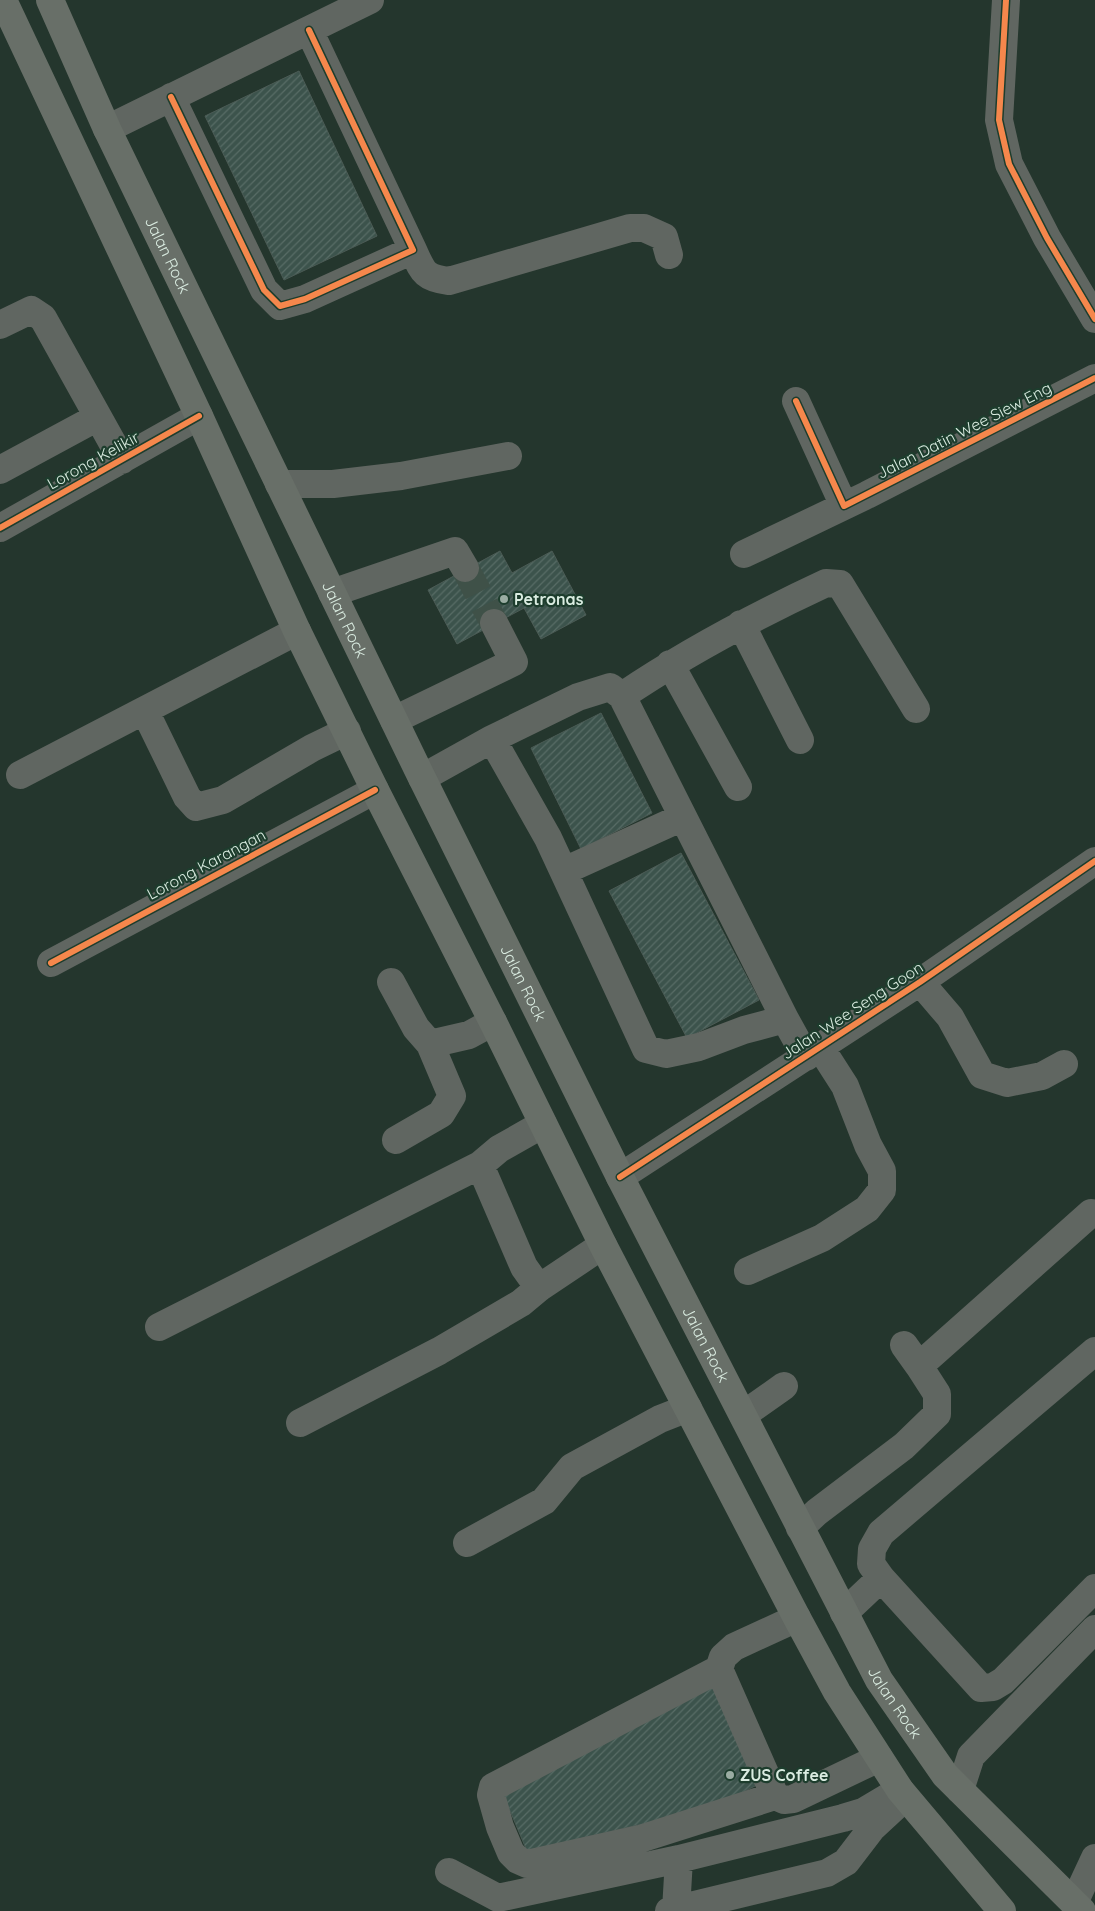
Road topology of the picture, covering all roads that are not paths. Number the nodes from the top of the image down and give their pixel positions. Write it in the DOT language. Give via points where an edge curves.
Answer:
graph roads {
  1 [pos="4,0"];
  2 [pos="50,0"];
  3 [pos="370,0"];
  4 [pos="1006,0"];
  5 [pos="309,30"];
  6 [pos="171,98"];
  7 [pos="107,129"];
  8 [pos="413,250"];
  9 [pos="669,255"];
  10 [pos="1095,319"];
  11 [pos="0,324"];
  12 [pos="1095,378"];
  13 [pos="796,400"];
  14 [pos="199,416"];
  15 [pos="98,417"];
  16 [pos="508,456"];
  17 [pos="122,460"];
  18 [pos="0,470"];
  19 [pos="280,484"];
  20 [pos="844,506"];
  21 [pos="0,528"];
  22 [pos="744,554"];
  23 [pos="465,568"];
  24 [pos="332,593"];
  25 [pos="494,623"];
  26 [pos="741,624"];
  27 [pos="297,632"];
  28 [pos="670,664"];
  29 [pos="622,696"];
  30 [pos="916,708"];
  31 [pos="145,710"];
  32 [pos="394,720"];
  33 [pos="347,732"];
  34 [pos="492,739"];
  35 [pos="800,740"];
  36 [pos="20,775"];
  37 [pos="422,778"];
  38 [pos="738,787"];
  39 [pos="375,790"];
  40 [pos="683,817"];
  41 [pos="1095,861"];
  42 [pos="564,871"];
  43 [pos="51,963"];
  44 [pos="391,982"];
  45 [pos="920,982"];
  46 [pos="785,1019"];
  47 [pos="493,1022"];
  48 [pos="430,1044"];
  49 [pos="813,1052"];
  50 [pos="1064,1064"];
  51 [pos="543,1124"];
  52 [pos="396,1140"];
  53 [pos="480,1165"];
  54 [pos="620,1177"];
  55 [pos="1091,1213"];
  56 [pos="603,1246"];
  57 [pos="748,1271"];
  58 [pos="539,1288"];
  59 [pos="159,1327"];
  60 [pos="1095,1352"];
  61 [pos="784,1386"];
  62 [pos="688,1408"];
  63 [pos="743,1415"];
  64 [pos="300,1423"];
  65 [pos="800,1528"];
  66 [pos="467,1543"];
  67 [pos="881,1578"];
  68 [pos="1095,1588"];
  69 [pos="844,1612"];
  70 [pos="797,1618"];
  71 [pos="1095,1629"];
  72 [pos="719,1670"];
  73 [pos="879,1758"];
  74 [pos="960,1790"];
  75 [pos="903,1793"];
  76 [pos="776,1796"];
  77 [pos="1095,1858"];
  78 [pos="680,1859"];
  79 [pos="449,1872"];
  80 [pos="1078,1907"];
  81 [pos="672,1910"];
  82 [pos="1002,1911"];
  1 -- 14 [label="main road"];
  2 -- 7 [label="main road, Jalan Rock"];
  3 -- 5 [label="street"];
  4 -- 10 [label="street" via="999,120 1009,164 1047,238"];
  5 -- 6 [label="street"];
  5 -- 8 [label="street"];
  6 -- 7 [label="street"];
  6 -- 8 [label="street" via="264,290 280,306 305,299"];
  7 -- 19 [label="main road, Jalan Rock"];
  8 -- 9 [label="street" via="422,271 433,279 449,281 630,228 644,228 664,237"];
  11 -- 15 [label="street" via="31,310 43,318"];
  12 -- 20 [label="street, Jalan Datin Wee Siew Eng"];
  13 -- 20 [label="street"];
  14 -- 17 [label="street, Lorong Kelikir"];
  14 -- 27 [label="main road"];
  15 -- 17 [label="street"];
  15 -- 18 [label="street"];
  16 -- 19 [label="street" via="401,476 333,484"];
  17 -- 21 [label="street, Lorong Kelikir"];
  19 -- 24 [label="main road, Jalan Rock"];
  20 -- 22 [label="street, Jalan Datin Wee Siew Eng"];
  23 -- 24 [label="street" via="455,551"];
  24 -- 32 [label="main road, Jalan Rock"];
  25 -- 32 [label="street" via="514,662"];
  26 -- 28 [label="street"];
  26 -- 30 [label="street" via="826,583 840,584"];
  26 -- 35 [label="street"];
  27 -- 31 [label="street"];
  27 -- 33 [label="main road"];
  28 -- 29 [label="street"];
  28 -- 38 [label="street"];
  29 -- 34 [label="street" via="610,687 578,697"];
  29 -- 40 [label="street"];
  31 -- 33 [label="street" via="186,797 196,807 223,800 312,748"];
  31 -- 36 [label="street"];
  32 -- 37 [label="main road, Jalan Rock"];
  33 -- 39 [label="main road"];
  34 -- 37 [label="street"];
  34 -- 42 [label="street"];
  37 -- 54 [label="main road, Jalan Rock"];
  39 -- 43 [label="street, Lorong Karangan"];
  39 -- 47 [label="main road"];
  40 -- 42 [label="street"];
  40 -- 46 [label="street"];
  41 -- 45 [label="street, Jalan Wee Seng Goon"];
  42 -- 46 [label="street" via="646,1048 666,1054 699,1047"];
  44 -- 48 [label="street" via="416,1028"];
  45 -- 49 [label="street, Jalan Wee Seng Goon"];
  45 -- 50 [label="street" via="950,1017 982,1075 1007,1083 1042,1076"];
  46 -- 49 [label="street"];
  47 -- 48 [label="street" via="468,1035"];
  47 -- 51 [label="main road"];
  48 -- 52 [label="street" via="452,1096 441,1114"];
  49 -- 54 [label="street, Jalan Wee Seng Goon"];
  49 -- 57 [label="street" via="845,1086 882,1172 882,1190 867,1209 822,1238"];
  51 -- 53 [label="street" via="499,1149"];
  51 -- 56 [label="main road"];
  53 -- 58 [label="street" via="524,1267"];
  53 -- 59 [label="street"];
  54 -- 63 [label="main road, Jalan Rock"];
  55 -- 65 [label="street" via="912,1356 937,1394 938,1414 904,1446"];
  56 -- 58 [label="street"];
  56 -- 62 [label="main road"];
  58 -- 64 [label="street" via="522,1303 439,1351"];
  60 -- 67 [label="street" via="881,1533 872,1549 871,1564"];
  61 -- 63 [label="street"];
  62 -- 66 [label="street" via="660,1419 572,1467 544,1501"];
  62 -- 70 [label="main road"];
  63 -- 65 [label="main road, Jalan Rock"];
  65 -- 69 [label="main road, Jalan Rock"];
  67 -- 68 [label="street" via="981,1688 993,1687 1003,1681"];
  67 -- 69 [label="street"];
  69 -- 74 [label="main road, Jalan Rock" via="879,1680 945,1775"];
  70 -- 72 [label="street" via="734,1646 723,1657"];
  70 -- 73 [label="main road" via="837,1692"];
  71 -- 74 [label="street" via="971,1756"];
  72 -- 76 [label="street"];
  72 -- 76 [label="street" via="493,1787 491,1795 511,1852 527,1864 640,1840"];
  73 -- 75 [label="main road"];
  73 -- 76 [label="street" via="793,1800"];
  74 -- 80 [label="main road, Jalan Rock"];
  75 -- 78 [label="street" via="843,1818"];
  75 -- 81 [label="street" via="846,1862 827,1873"];
  75 -- 82 [label="main road"];
  77 -- 80 [label="street"];
  78 -- 79 [label="street" via="498,1898"];
  78 -- 81 [label="street"];
}
